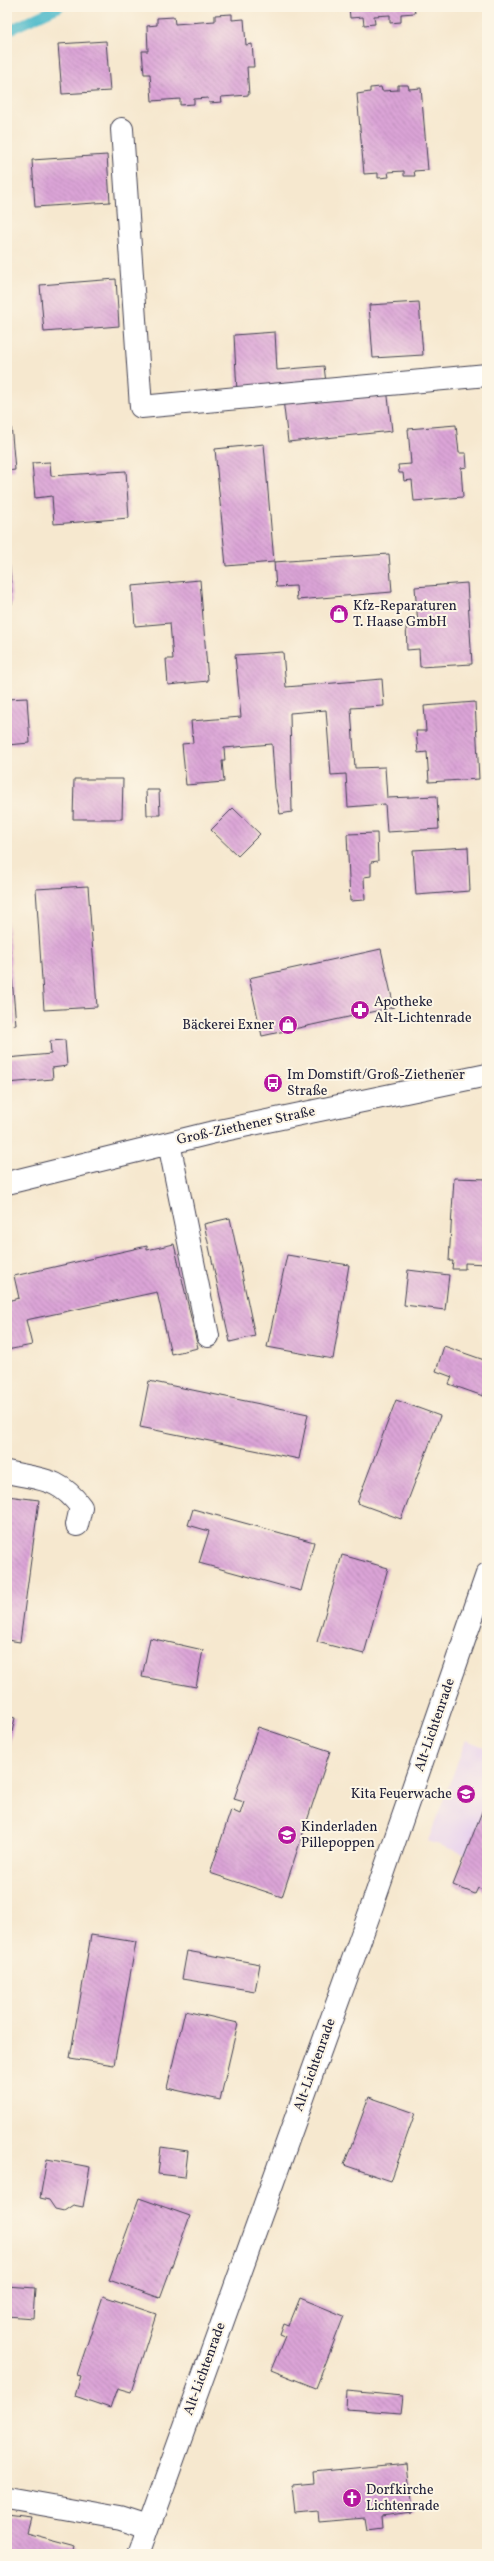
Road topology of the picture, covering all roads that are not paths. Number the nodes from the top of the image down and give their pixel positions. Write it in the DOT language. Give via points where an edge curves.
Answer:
graph roads {
  1 [pos="122,129"];
  2 [pos="487,376"];
  3 [pos="487,1075"];
  4 [pos="169,1143"];
  5 [pos="7,1182"];
  6 [pos="208,1336"];
  7 [pos="7,1472"];
  8 [pos="77,1525"];
  9 [pos="487,1574"];
  10 [pos="7,2498"];
  11 [pos="148,2527"];
  12 [pos="139,2554"];
  1 -- 2 [label="street" via="141,407"];
  3 -- 4 [label="street, Groß-Ziethener Straße"];
  4 -- 5 [label="street, Groß-Ziethener Straße"];
  4 -- 6 [label="street"];
  7 -- 8 [label="street" via="59,1484 71,1493 81,1507"];
  9 -- 11 [label="street, Alt-Lichtenrade" via="370,1912"];
  10 -- 11 [label="street" via="120,2518"];
  11 -- 12 [label="street, Alt-Lichtenrade"];
}
